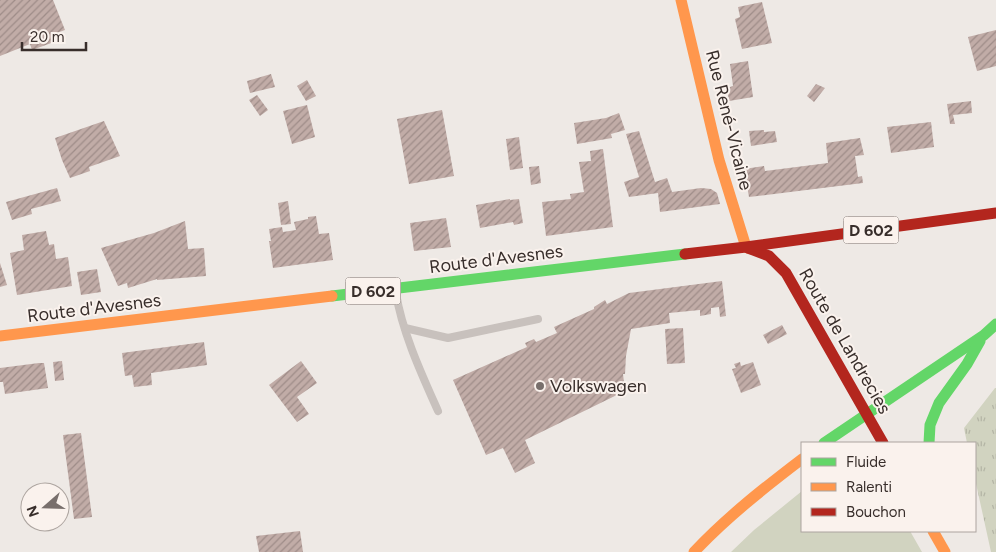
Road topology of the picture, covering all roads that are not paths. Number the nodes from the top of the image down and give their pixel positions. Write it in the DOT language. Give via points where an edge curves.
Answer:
graph roads {
  1 [pos="681,0"];
  2 [pos="996,213"];
  3 [pos="746,247"];
  4 [pos="395,288"];
  5 [pos="538,319"];
  6 [pos="996,324"];
  7 [pos="405,328"];
  8 [pos="984,335"];
  9 [pos="0,336"];
  10 [pos="438,411"];
  11 [pos="867,414"];
  12 [pos="825,442"];
  13 [pos="882,442"];
  14 [pos="928,442"];
  15 [pos="801,460"];
  16 [pos="934,532"];
  17 [pos="949,538"];
  18 [pos="694,552"];
  19 [pos="945,552"];
  20 [pos="953,552"];
  1 -- 3 [label="main road, Rue René-Vicaine" via="719,160"];
  2 -- 3 [label="main road, Route d'Avesnes / D 602"];
  3 -- 4 [label="main road, Route d'Avesnes / D 602"];
  3 -- 11 [label="main road, Route de Landrecies" via="769,256 786,273"];
  4 -- 7 [label="lane"];
  4 -- 9 [label="main road, Route d'Avesnes / D 602"];
  5 -- 7 [label="lane" via="448,338"];
  6 -- 8 [label="main road"];
  7 -- 10 [label="lane"];
  8 -- 11 [label="main road"];
  8 -- 14 [label="main road" via="939,403 930,425"];
  11 -- 12 [label="main road"];
  11 -- 13 [label="main road, Route de Landrecies"];
  15 -- 18 [label="main road" via="742,506"];
  16 -- 19 [label="main road"];
  17 -- 20 [label="main road"];
}
